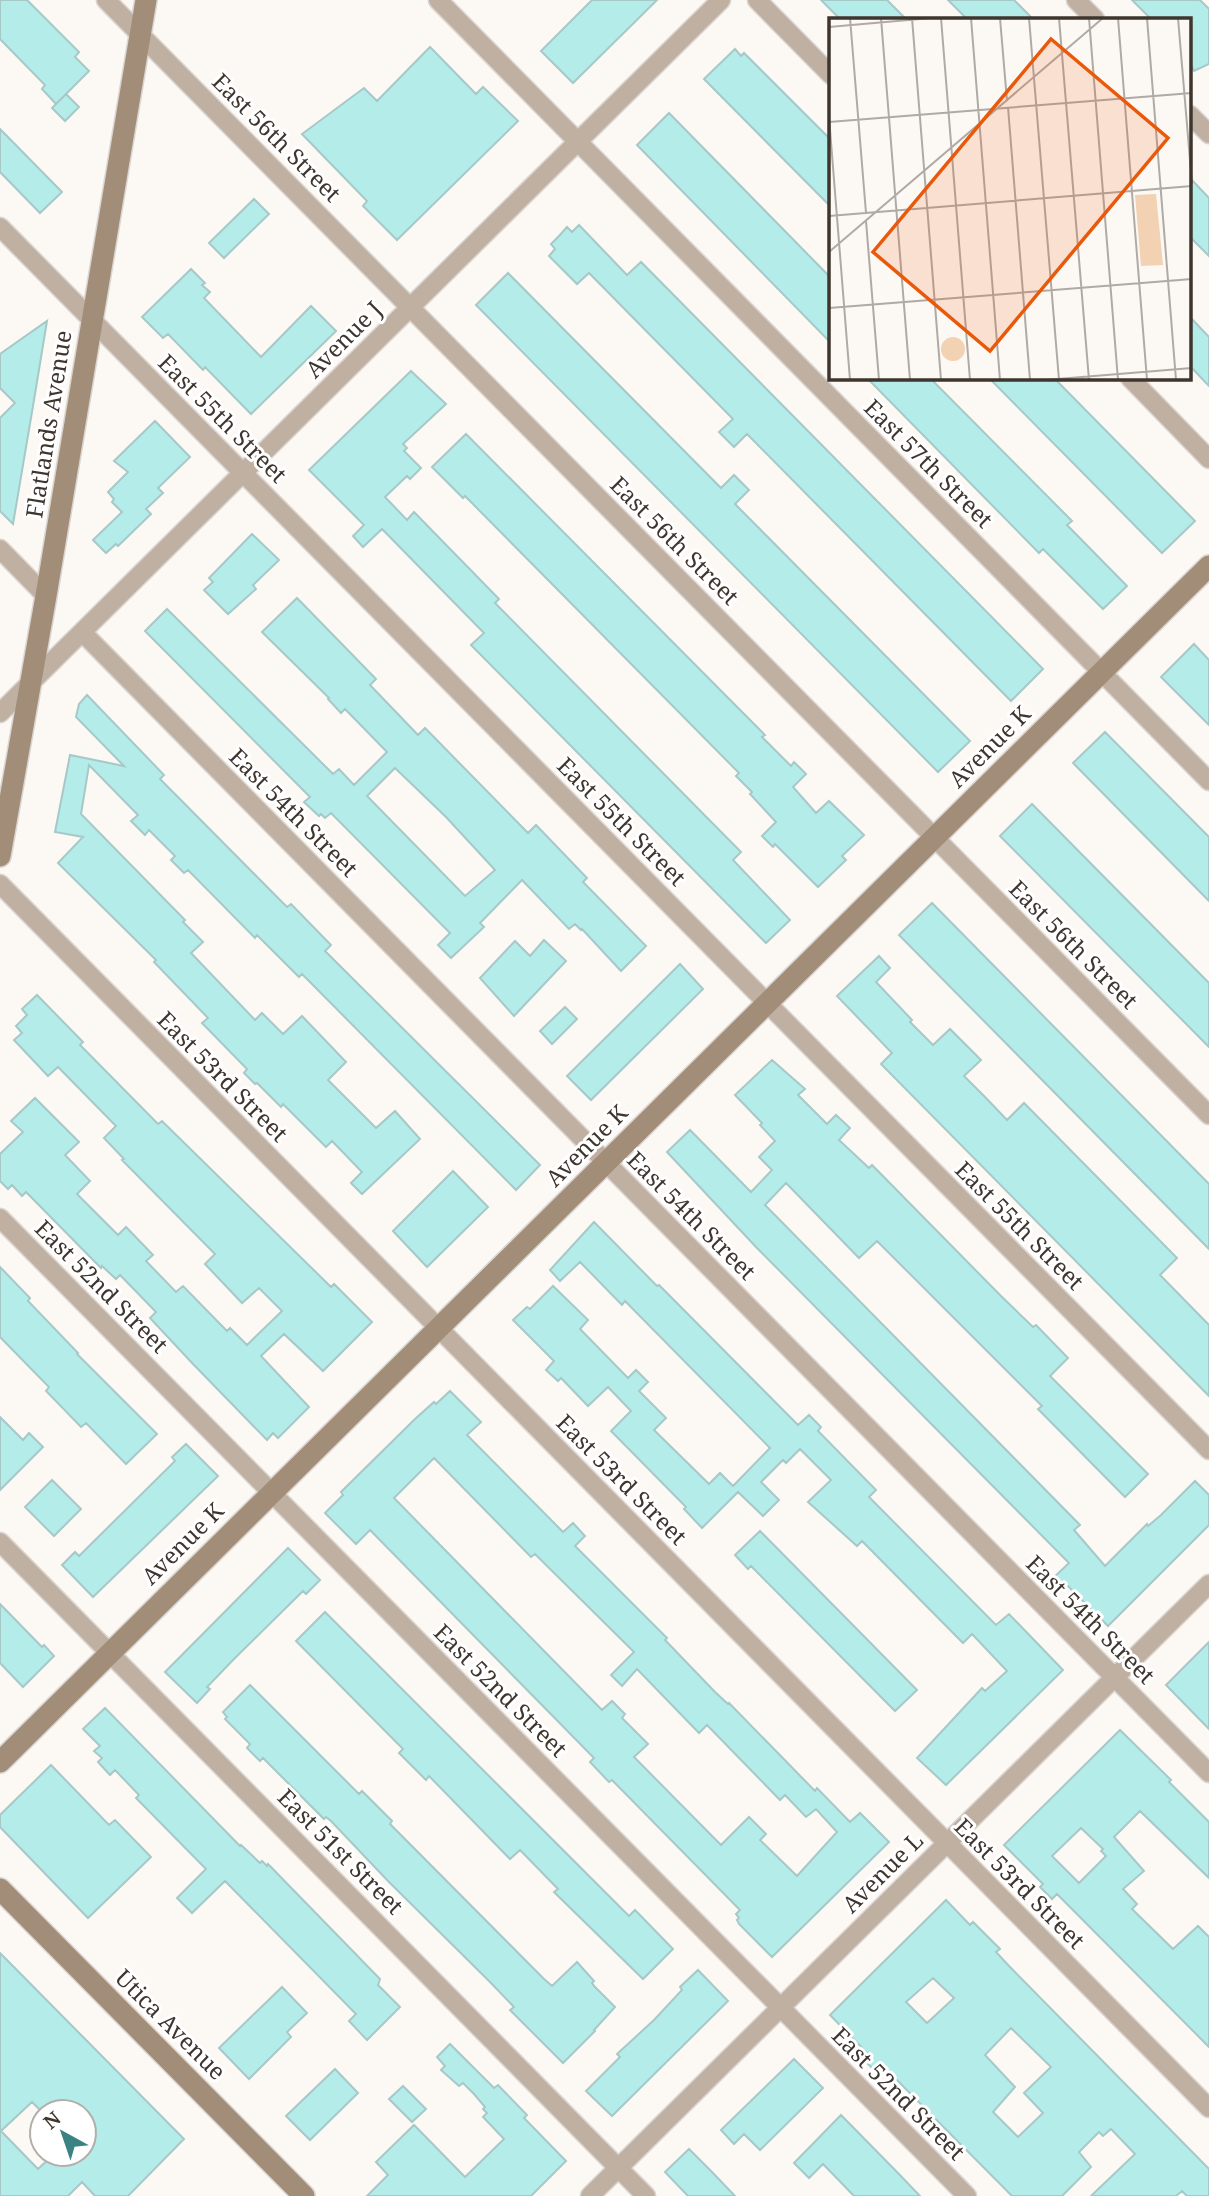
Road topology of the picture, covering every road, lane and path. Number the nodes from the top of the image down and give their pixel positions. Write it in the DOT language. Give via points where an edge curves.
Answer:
graph roads {
  1 [pos="106,0"];
  2 [pos="146,0"];
  3 [pos="438,0"];
  4 [pos="721,0"];
  5 [pos="757,0"];
  6 [pos="1076,0"];
  7 [pos="1095,18"];
  8 [pos="141,34"];
  9 [pos="829,73"];
  10 [pos="1192,117"];
  11 [pos="1209,134"];
  12 [pos="578,142"];
  13 [pos="0,226"];
  14 [pos="410,307"];
  15 [pos="91,319"];
  16 [pos="1132,380"];
  17 [pos="1209,458"];
  18 [pos="243,472"];
  19 [pos="0,549"];
  20 [pos="1209,566"];
  21 [pos="46,596"];
  22 [pos="82,632"];
  23 [pos="1101,672"];
  24 [pos="29,685"];
  25 [pos="0,713"];
  26 [pos="1209,781"];
  27 [pos="934,837"];
  28 [pos="0,856"];
  29 [pos="0,884"];
  30 [pos="766,1002"];
  31 [pos="1209,1115"];
  32 [pos="605,1162"];
  33 [pos="0,1218"];
  34 [pos="438,1328"];
  35 [pos="1209,1450"];
  36 [pos="271,1492"];
  37 [pos="0,1542"];
  38 [pos="1209,1584"];
  39 [pos="109,1652"];
  40 [pos="1114,1677"];
  41 [pos="0,1762"];
  42 [pos="1209,1773"];
  43 [pos="946,1843"];
  44 [pos="0,1889"];
  45 [pos="780,2008"];
  46 [pos="1209,2108"];
  47 [pos="618,2168"];
  48 [pos="304,2196"];
  49 [pos="590,2196"];
  50 [pos="646,2196"];
  51 [pos="967,2196"];
  1 -- 8 [label="street, East 56th Street"];
  2 -- 8 [label="street, Flatlands Avenue"];
  3 -- 12 [label="street, East 57th Street"];
  4 -- 12 [label="street, Avenue J"];
  5 -- 9 [label="street"];
  6 -- 7 [label="street"];
  8 -- 14 [label="street, East 56th Street"];
  8 -- 15 [label="street, Flatlands Avenue"];
  10 -- 11 [label="street"];
  12 -- 14 [label="street, Avenue J"];
  12 -- 23 [label="street, East 57th Street"];
  13 -- 15 [label="street, East 55th Street"];
  14 -- 18 [label="street, Avenue J"];
  14 -- 27 [label="street, East 56th Street"];
  15 -- 18 [label="street, East 55th Street"];
  15 -- 21 [label="street, Flatlands Avenue"];
  16 -- 17 [label="street"];
  18 -- 22 [label="street, Avenue J"];
  18 -- 30 [label="street, East 55th Street"];
  19 -- 21 [label="street"];
  20 -- 23 [label="street, Avenue K"];
  21 -- 24 [label="street, Flatlands Avenue"];
  22 -- 24 [label="street, Avenue J"];
  22 -- 32 [label="street, East 54th Street"];
  23 -- 26 [label="street, East 57th Street"];
  23 -- 27 [label="street, Avenue K"];
  24 -- 25 [label="street, Avenue J"];
  24 -- 28 [label="street, Flatlands Avenue"];
  27 -- 30 [label="street, Avenue K"];
  27 -- 31 [label="street, East 56th Street"];
  29 -- 34 [label="street, East 53rd Street"];
  30 -- 32 [label="street, Avenue K"];
  30 -- 35 [label="street, East 55th Street"];
  32 -- 34 [label="street, Avenue K"];
  32 -- 40 [label="street, East 54th Street"];
  33 -- 36 [label="street, East 52nd Street"];
  34 -- 36 [label="street, Avenue K"];
  34 -- 43 [label="street, East 53rd Street"];
  36 -- 39 [label="street, Avenue K"];
  36 -- 45 [label="street, East 52nd Street"];
  37 -- 39 [label="street, East 51st Street"];
  38 -- 40 [label="street, Avenue L"];
  39 -- 41 [label="street, Avenue K"];
  39 -- 47 [label="street, East 51st Street"];
  40 -- 42 [label="street, East 54th Street"];
  40 -- 43 [label="street, Avenue L"];
  43 -- 45 [label="street, Avenue L"];
  43 -- 46 [label="street, East 53rd Street"];
  44 -- 48 [label="street, Utica Avenue"];
  45 -- 47 [label="street, Avenue L"];
  45 -- 51 [label="street, East 52nd Street"];
  47 -- 49 [label="street, Avenue L"];
  47 -- 50 [label="street, East 51st Street"];
}
